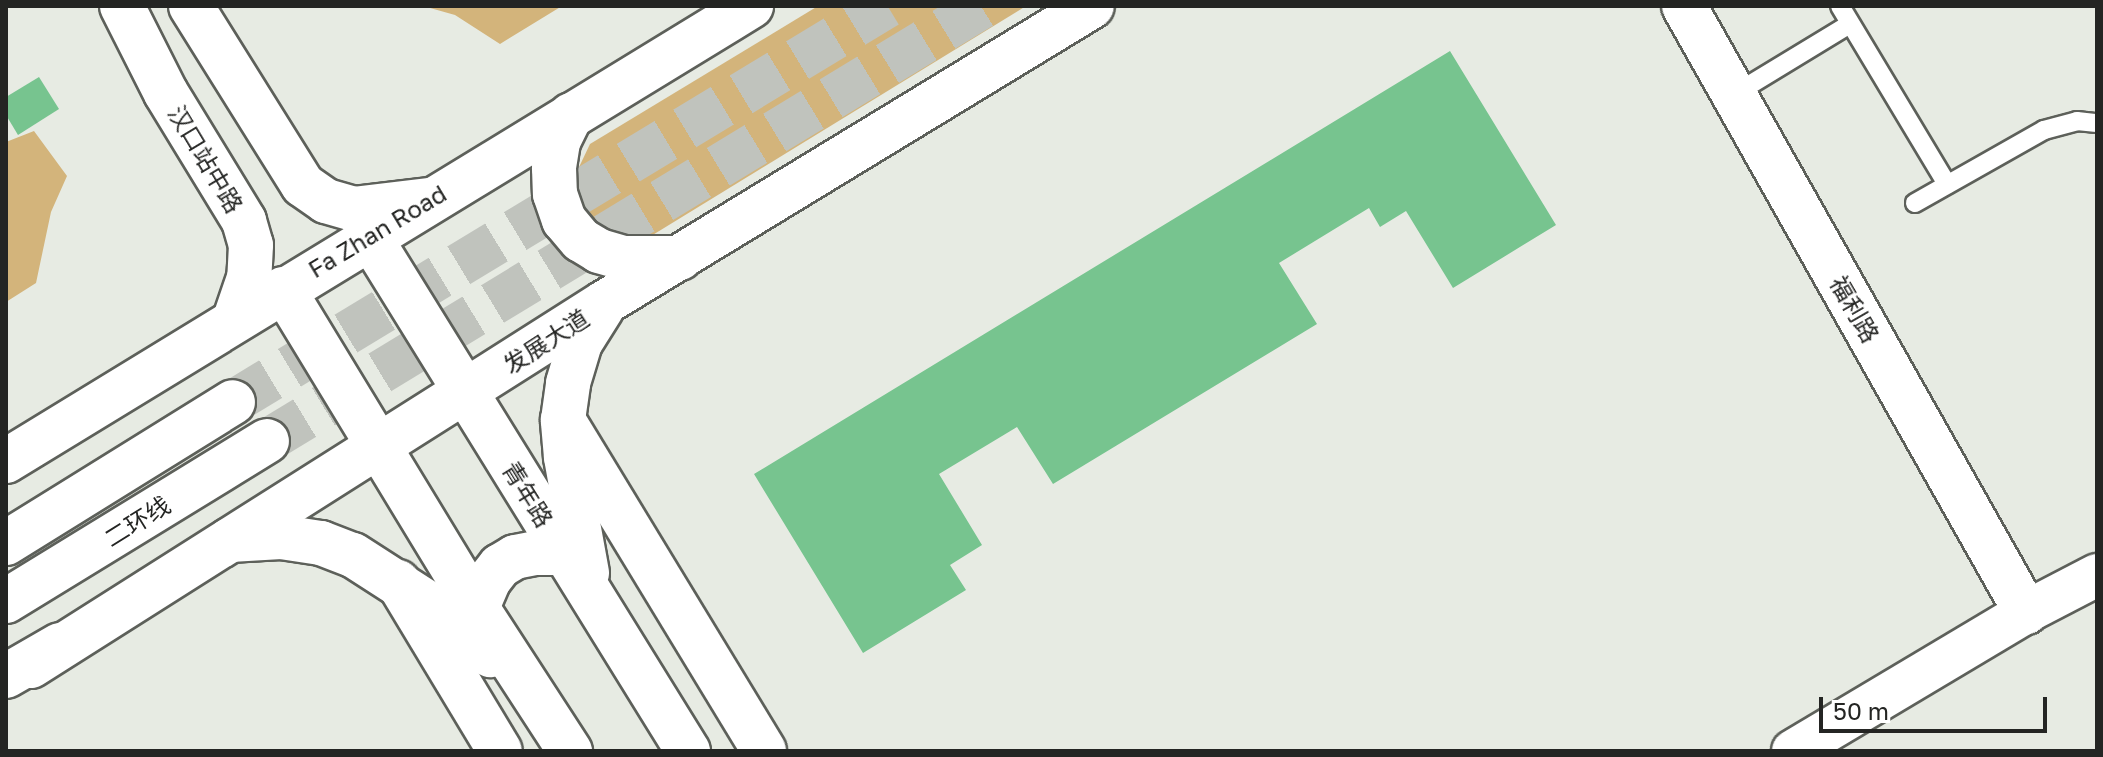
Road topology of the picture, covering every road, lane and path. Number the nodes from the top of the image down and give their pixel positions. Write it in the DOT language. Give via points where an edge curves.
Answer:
graph roads {
  1 [pos="122,6"];
  2 [pos="191,6"];
  3 [pos="751,6"];
  4 [pos="1092,6"];
  5 [pos="1684,6"];
  6 [pos="1840,6"];
  7 [pos="1850,24"];
  8 [pos="1733,95"];
  9 [pos="571,115"];
  10 [pos="2097,123"];
  11 [pos="1947,184"];
  12 [pos="429,200"];
  13 [pos="1915,203"];
  14 [pos="369,236"];
  15 [pos="680,258"];
  16 [pos="283,289"];
  17 [pos="604,303"];
  18 [pos="235,319"];
  19 [pos="466,394"];
  20 [pos="233,402"];
  21 [pos="563,420"];
  22 [pos="267,441"];
  23 [pos="378,445"];
  24 [pos="6,461"];
  25 [pos="228,540"];
  26 [pos="6,543"];
  27 [pos="565,553"];
  28 [pos="2097,575"];
  29 [pos="398,582"];
  30 [pos="591,595"];
  31 [pos="6,601"];
  32 [pos="477,608"];
  33 [pos="2026,612"];
  34 [pos="60,645"];
  35 [pos="6,676"];
  36 [pos="6,684"];
  37 [pos="536,696"];
  38 [pos="500,751"];
  39 [pos="570,751"];
  40 [pos="688,751"];
  41 [pos="764,751"];
  42 [pos="1793,751"];
  1 -- 18 [label="main road, 汉口站中路" via="166,93 244,221 251,245 249,278"];
  2 -- 12 [label="main road" via="303,185 326,201 354,209"];
  3 -- 9 [label="main road, Fa Zhan Road"];
  4 -- 15 [label="main road, 发展大道"];
  5 -- 8 [label="main road, 福利路"];
  6 -- 7 [label="lane"];
  7 -- 8 [label="lane"];
  7 -- 11 [label="lane"];
  8 -- 33 [label="main road, 福利路"];
  9 -- 12 [label="main road, Fa Zhan Road"];
  9 -- 15 [label="main road" via="558,142 554,168 564,220 599,251 624,258"];
  10 -- 11 [label="lane" via="2077,121 2044,130"];
  11 -- 13 [label="lane"];
  12 -- 14 [label="main road, Fa Zhan Road"];
  14 -- 16 [label="main road, Fa Zhan Road"];
  14 -- 19 [label="main road, 青年路"];
  15 -- 17 [label="main road, 发展大道"];
  16 -- 18 [label="main road, Fa Zhan Road"];
  16 -- 23 [label="main road"];
  17 -- 19 [label="main road, 发展大道"];
  17 -- 21 [label="main road" via="580,343"];
  18 -- 24 [label="main road, Fa Zhan Road"];
  19 -- 23 [label="main road, 发展大道"];
  19 -- 27 [label="main road, 青年路"];
  20 -- 26 [label="main road, 二环线"];
  21 -- 30 [label="main road"];
  21 -- 41 [label="main road"];
  22 -- 31 [label="main road, 二环线"];
  23 -- 25 [label="main road, 发展大道"];
  23 -- 32 [label="main road"];
  25 -- 29 [label="main road" via="281,537 321,543"];
  25 -- 34 [label="main road, 发展大道"];
  27 -- 30 [label="main road, 青年路"];
  27 -- 32 [label="main road" via="515,557 500,566"];
  28 -- 33 [label="street"];
  29 -- 37 [label="main road" via="440,611"];
  29 -- 38 [label="main road"];
  30 -- 40 [label="main road, 青年路"];
  32 -- 37 [label="main road"];
  33 -- 42 [label="street"];
  34 -- 35 [label="main road"];
  34 -- 36 [label="main road, 发展大道"];
  37 -- 39 [label="main road"];
}
